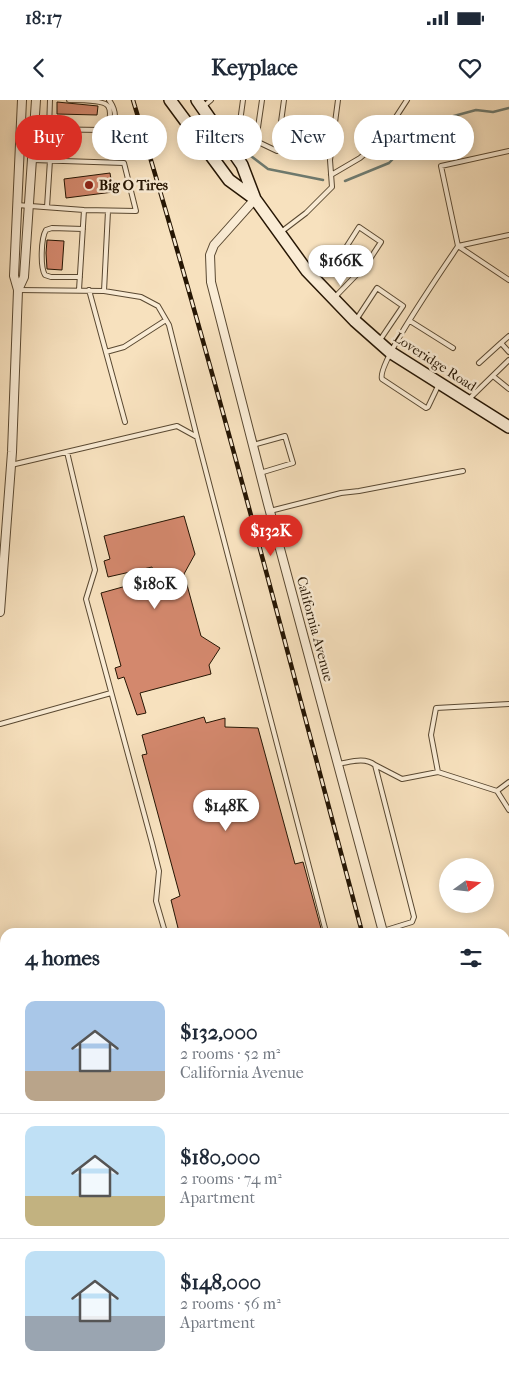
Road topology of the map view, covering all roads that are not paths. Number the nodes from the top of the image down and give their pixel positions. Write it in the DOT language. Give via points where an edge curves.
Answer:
graph roads {
  1 [pos="22,100"];
  2 [pos="36,100"];
  3 [pos="50,100"];
  4 [pos="69,100"];
  5 [pos="109,100"];
  6 [pos="170,100"];
  7 [pos="243,100"];
  8 [pos="262,100"];
  9 [pos="284,100"];
  10 [pos="338,100"];
  11 [pos="408,100"];
  12 [pos="203,102"];
  13 [pos="35,115"];
  14 [pos="49,115"];
  15 [pos="110,115"];
  16 [pos="114,115"];
  17 [pos="241,115"];
  18 [pos="260,115"];
  19 [pos="262,144"];
  20 [pos="509,150"];
  21 [pos="32,160"];
  22 [pos="50,160"];
  23 [pos="331,175"];
  24 [pos="255,199"];
  25 [pos="17,205"];
  26 [pos="30,206"];
  27 [pos="47,207"];
  28 [pos="84,210"];
  29 [pos="108,211"];
  30 [pos="83,230"];
  31 [pos="279,233"];
  32 [pos="509,235"];
  33 [pos="458,246"];
  34 [pos="80,277"];
  35 [pos="314,278"];
  36 [pos="509,280"];
  37 [pos="18,290"];
  38 [pos="80,290"];
  39 [pos="89,290"];
  40 [pos="104,291"];
  41 [pos="334,298"];
  42 [pos="166,320"];
  43 [pos="355,321"];
  44 [pos="410,321"];
  45 [pos="509,336"];
  46 [pos="379,342"];
  47 [pos="501,343"];
  48 [pos="453,348"];
  49 [pos="106,352"];
  50 [pos="390,352"];
  51 [pos="509,352"];
  52 [pos="509,360"];
  53 [pos="479,363"];
  54 [pos="493,376"];
  55 [pos="439,384"];
  56 [pos="509,389"];
  57 [pos="467,401"];
  58 [pos="125,422"];
  59 [pos="509,428"];
  60 [pos="197,437"];
  61 [pos="253,445"];
  62 [pos="67,452"];
  63 [pos="11,466"];
  64 [pos="463,471"];
  65 [pos="260,473"];
  66 [pos="270,511"];
  67 [pos="0,612"];
  68 [pos="111,693"];
  69 [pos="509,704"];
  70 [pos="0,724"];
  71 [pos="338,764"];
  72 [pos="375,765"];
  73 [pos="438,772"];
  74 [pos="509,782"];
  75 [pos="497,791"];
  76 [pos="509,810"];
  77 [pos="164,928"];
  78 [pos="325,928"];
  79 [pos="382,928"];
  80 [pos="395,928"];
  1 -- 25 [label="street"];
  2 -- 13 [label="street"];
  3 -- 14 [label="lane"];
  4 -- 15 [label="lane" via="101,101 109,107"];
  5 -- 16 [label="lane"];
  6 -- 24 [label="main road, Loveridge Road" via="229,180"];
  7 -- 17 [label="lane"];
  8 -- 18 [label="lane"];
  9 -- 19 [label="lane" via="277,151"];
  10 -- 23 [label="lane"];
  11 -- 23 [label="lane" via="381,140 360,158"];
  12 -- 24 [label="main road, Loveridge Road" via="242,165"];
  20 -- 33 [label="lane" via="441,166"];
  21 -- 26 [label="street"];
  22 -- 27 [label="lane"];
  22 -- 29 [label="lane" via="124,163 136,211"];
  23 -- 31 [label="lane" via="332,187 306,213"];
  24 -- 31 [label="main road, Loveridge Road"];
  24 -- 61 [label="street, California Avenue" via="214,245 210,255 211,282"];
  25 -- 26 [label="lane"];
  25 -- 37 [label="street" via="14,276"];
  26 -- 27 [label="lane"];
  26 -- 37 [label="street" via="24,277"];
  27 -- 28 [label="lane"];
  28 -- 29 [label="lane"];
  28 -- 30 [label="lane"];
  29 -- 40 [label="lane"];
  30 -- 34 [label="lane"];
  30 -- 34 [label="lane" via="52,228 43,236 42,269 45,275"];
  31 -- 35 [label="main road, Loveridge Road"];
  32 -- 33 [label="lane"];
  33 -- 36 [label="lane"];
  33 -- 44 [label="lane"];
  34 -- 38 [label="lane"];
  35 -- 41 [label="main road, Loveridge Road"];
  35 -- 41 [label="lane" via="345,249 359,227 381,242 366,265"];
  37 -- 38 [label="lane"];
  37 -- 63 [label="street"];
  38 -- 39 [label="lane"];
  39 -- 40 [label="lane"];
  39 -- 49 [label="lane"];
  40 -- 42 [label="lane" via="141,297 158,306"];
  41 -- 43 [label="main road, Loveridge Road"];
  42 -- 49 [label="lane" via="124,347"];
  42 -- 60 [label="lane"];
  43 -- 46 [label="main road, Loveridge Road"];
  43 -- 46 [label="lane" via="377,288 403,306"];
  44 -- 48 [label="lane"];
  44 -- 50 [label="lane"];
  45 -- 47 [label="lane"];
  46 -- 50 [label="main road, Loveridge Road"];
  47 -- 51 [label="lane"];
  47 -- 53 [label="lane"];
  49 -- 58 [label="lane"];
  50 -- 55 [label="main road, Loveridge Road"];
  50 -- 55 [label="lane" via="380,377 426,408"];
  52 -- 54 [label="lane"];
  54 -- 56 [label="lane"];
  54 -- 57 [label="lane"];
  55 -- 57 [label="main road, Loveridge Road"];
  57 -- 59 [label="main road, Loveridge Road"];
  60 -- 62 [label="lane" via="177,426"];
  60 -- 78 [label="lane"];
  61 -- 65 [label="street, California Avenue"];
  61 -- 65 [label="lane" via="285,436 293,463"];
  62 -- 63 [label="lane"];
  62 -- 68 [label="lane" via="95,570 86,599"];
  63 -- 67 [label="street"];
  64 -- 66 [label="lane" via="341,493"];
  65 -- 66 [label="street, California Avenue"];
  66 -- 71 [label="street, California Avenue"];
  68 -- 70 [label="lane"];
  68 -- 77 [label="lane" via="159,872 156,901"];
  69 -- 73 [label="lane" via="436,708 431,735"];
  71 -- 72 [label="lane" via="369,760"];
  71 -- 79 [label="street, California Avenue"];
  72 -- 73 [label="lane" via="402,779"];
  72 -- 80 [label="lane" via="414,917 412,922"];
  73 -- 75 [label="lane"];
  74 -- 75 [label="lane"];
  75 -- 76 [label="lane"];
}
